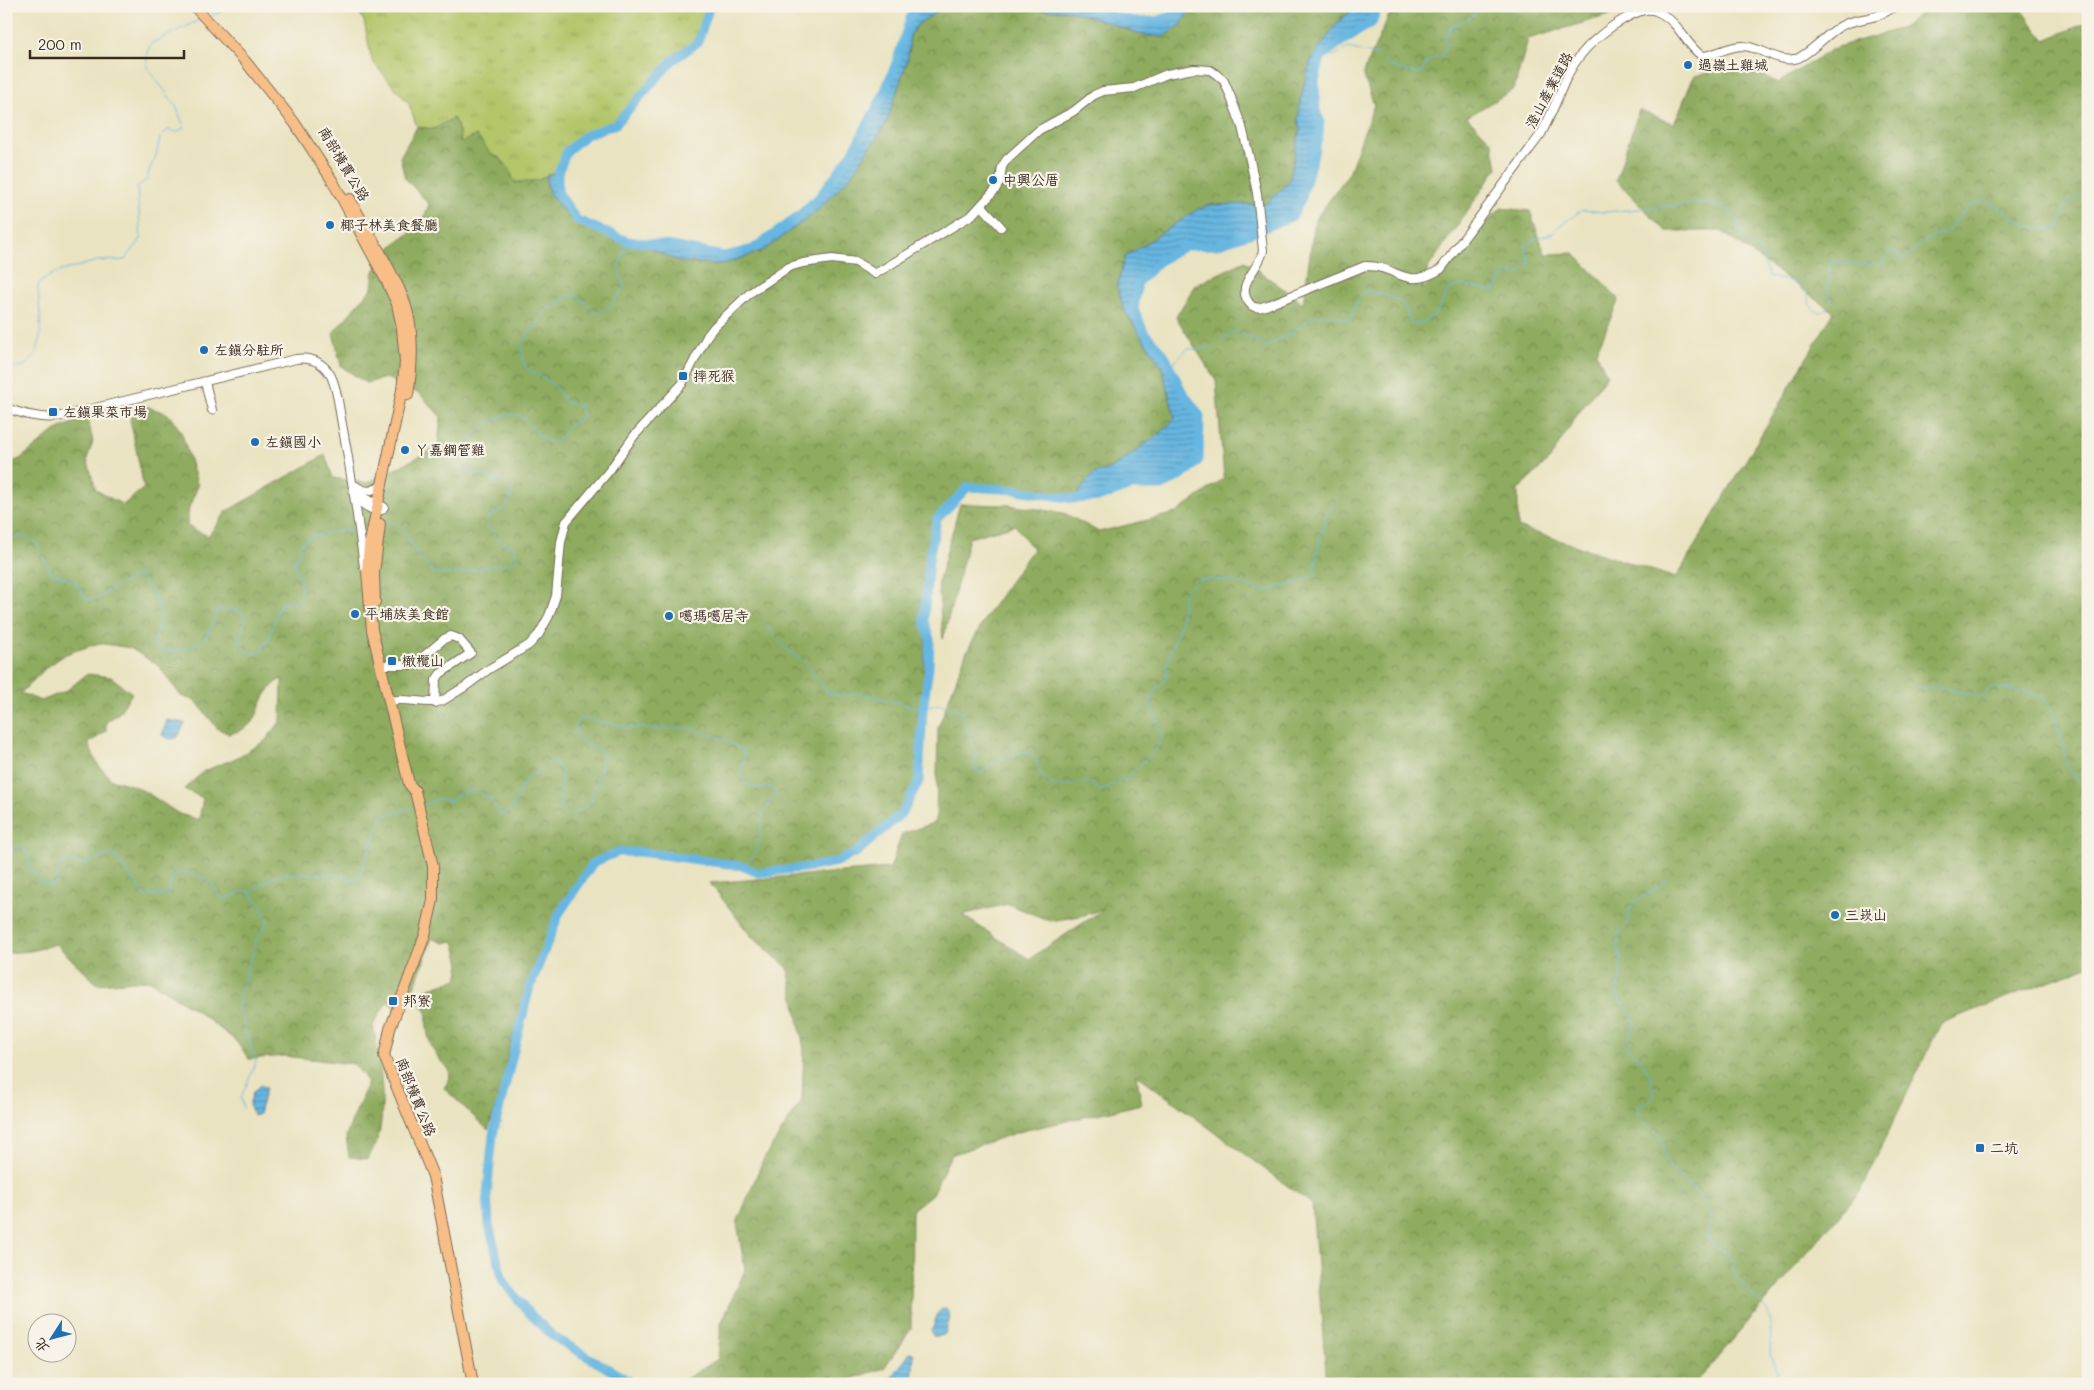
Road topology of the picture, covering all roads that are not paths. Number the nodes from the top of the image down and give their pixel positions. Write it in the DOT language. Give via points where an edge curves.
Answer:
graph roads {
  1 [pos="194,6"];
  2 [pos="202,6"];
  3 [pos="1894,6"];
  4 [pos="221,30"];
  5 [pos="982,206"];
  6 [pos="1001,227"];
  7 [pos="205,382"];
  8 [pos="6,408"];
  9 [pos="212,410"];
  10 [pos="399,419"];
  11 [pos="352,483"];
  12 [pos="382,485"];
  13 [pos="354,495"];
  14 [pos="380,508"];
  15 [pos="369,548"];
  16 [pos="387,664"];
  17 [pos="392,701"];
  18 [pos="434,703"];
  19 [pos="472,1384"];
  1 -- 4 [label="main road"];
  2 -- 4 [label="main road"];
  3 -- 5 [label="street, 澄山產業道路" via="1877,17 1843,24 1801,58 1792,60 1741,46 1702,56 1674,22 1654,10 1645,9 1603,32 1577,58 1541,134 1441,269 1425,277 1404,277 1365,266 1272,304 1252,306 1244,290 1245,283 1262,260 1257,193 1242,127 1224,81 1210,70 1167,74 1134,88 1094,95 1074,111 1038,130 1006,160 1000,181"];
  4 -- 10 [label="main road, 南部橫貫公路" via="272,83 314,140 402,294 409,320 411,362 410,381"];
  5 -- 6 [label="street"];
  5 -- 18 [label="street" via="962,222 875,274 851,261 803,263 772,277 740,301 707,336 682,384 634,436 566,522 560,542 556,596 539,634 529,646 450,697"];
  7 -- 8 [label="street" via="52,418 27,416"];
  7 -- 9 [label="street"];
  7 -- 11 [label="street" via="303,358 320,363 335,386"];
  10 -- 12 [label="main road, 南部橫貫公路"];
  10 -- 14 [label="main road, 南部橫貫公路"];
  11 -- 12 [label="street" via="366,492"];
  11 -- 13 [label="street"];
  11 -- 14 [label="street" via="360,495"];
  12 -- 14 [label="main road, 南部橫貫公路"];
  13 -- 14 [label="street" via="363,504"];
  13 -- 15 [label="street" via="358,520"];
  14 -- 15 [label="main road"];
  15 -- 16 [label="main road"];
  15 -- 17 [label="main road" via="367,586 372,630"];
  16 -- 17 [label="main road"];
  16 -- 18 [label="street" via="413,665 444,639 452,636 459,640 471,653 440,674 436,680"];
  17 -- 18 [label="street"];
  17 -- 19 [label="main road, 南部橫貫公路" via="415,781 433,866 433,900 425,935 390,1029 384,1056 434,1183"];
}
